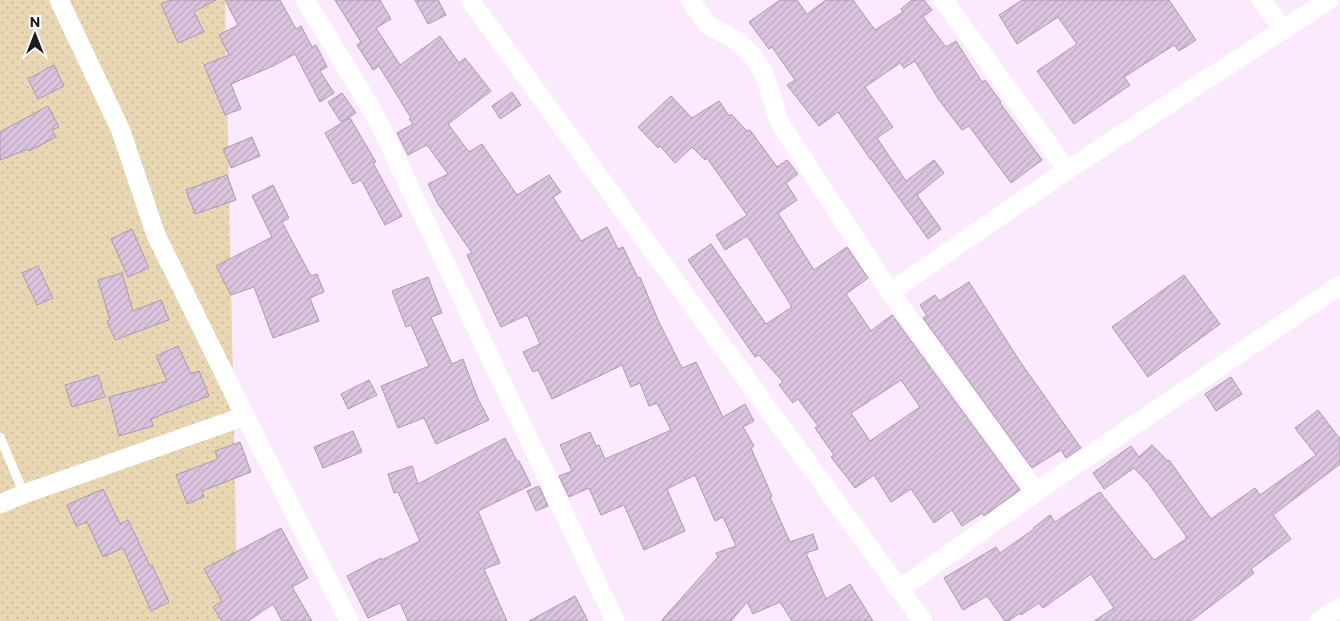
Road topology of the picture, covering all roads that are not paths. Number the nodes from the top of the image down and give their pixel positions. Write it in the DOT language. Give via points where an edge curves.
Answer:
graph roads {
  1 [pos="59,0"];
  2 [pos="305,0"];
  3 [pos="470,0"];
  4 [pos="690,0"];
  5 [pos="943,0"];
  6 [pos="1261,0"];
  7 [pos="1329,0"];
  8 [pos="1284,30"];
  9 [pos="1067,170"];
  10 [pos="1340,285"];
  11 [pos="890,292"];
  12 [pos="245,416"];
  13 [pos="0,437"];
  14 [pos="1036,492"];
  15 [pos="24,494"];
  16 [pos="0,504"];
  17 [pos="899,590"];
  18 [pos="1340,607"];
  19 [pos="349,621"];
  20 [pos="615,621"];
  21 [pos="923,621"];
  22 [pos="1319,621"];
  1 -- 12 [label="street" via="121,131 156,235"];
  2 -- 20 [label="street" via="380,125"];
  3 -- 17 [label="street"];
  4 -- 11 [label="street" via="708,24 737,41 753,56 765,76 779,122"];
  5 -- 9 [label="street"];
  6 -- 8 [label="street"];
  7 -- 8 [label="street"];
  8 -- 9 [label="street"];
  9 -- 11 [label="street"];
  10 -- 14 [label="street"];
  11 -- 14 [label="street"];
  12 -- 15 [label="street"];
  12 -- 19 [label="street"];
  13 -- 15 [label="lane"];
  14 -- 17 [label="street"];
  15 -- 16 [label="street"];
  17 -- 21 [label="street"];
  18 -- 22 [label="street"];
}
